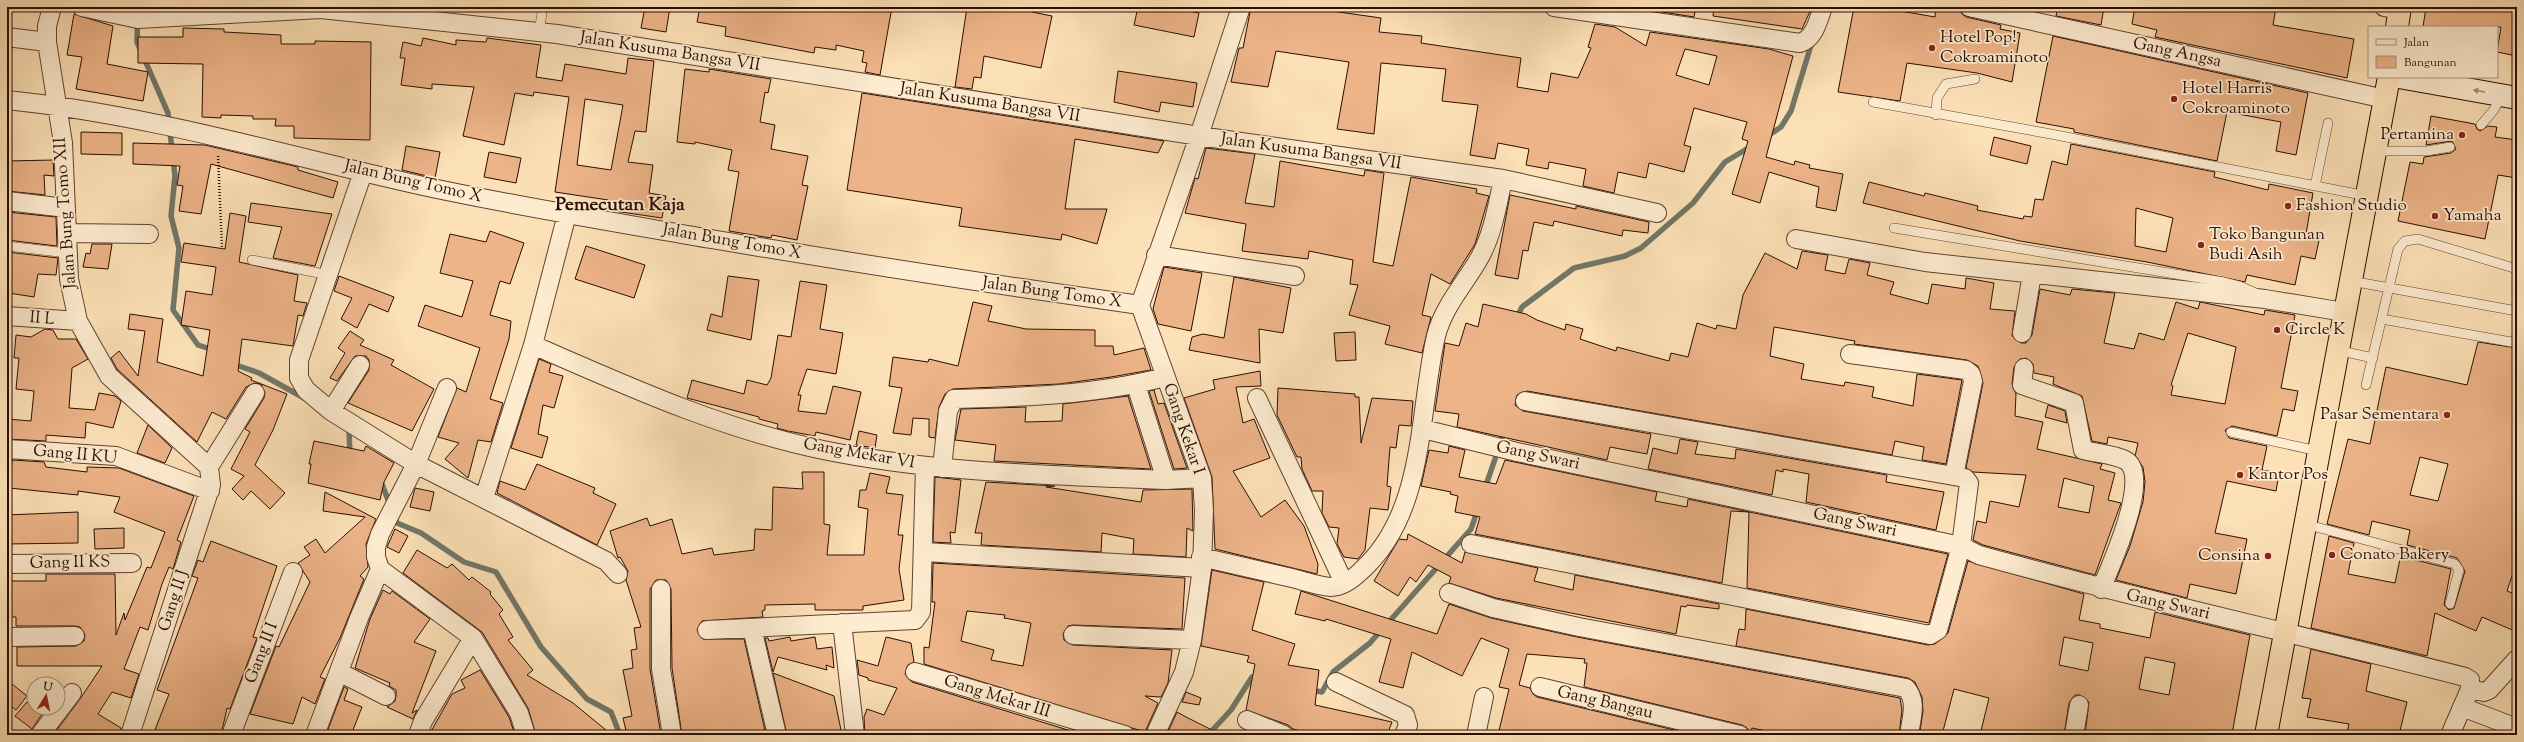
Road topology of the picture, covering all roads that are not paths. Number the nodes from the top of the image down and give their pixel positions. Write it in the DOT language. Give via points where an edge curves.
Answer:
graph roads {
  1 [pos="52,7"];
  2 [pos="82,7"];
  3 [pos="543,7"];
  4 [pos="1241,7"];
  5 [pos="1554,7"];
  6 [pos="1823,7"];
  7 [pos="1969,7"];
  8 [pos="321,8"];
  9 [pos="539,32"];
  10 [pos="7,37"];
  11 [pos="47,42"];
  12 [pos="2389,78"];
  13 [pos="2405,78"];
  14 [pos="1975,79"];
  15 [pos="2509,96"];
  16 [pos="2385,99"];
  17 [pos="7,100"];
  18 [pos="1873,102"];
  19 [pos="58,105"];
  20 [pos="1936,115"];
  21 [pos="2328,123"];
  22 [pos="2480,125"];
  23 [pos="1199,136"];
  24 [pos="2450,147"];
  25 [pos="2375,151"];
  26 [pos="363,172"];
  27 [pos="1503,180"];
  28 [pos="2315,186"];
  29 [pos="2367,196"];
  30 [pos="7,201"];
  31 [pos="66,208"];
  32 [pos="567,214"];
  33 [pos="1656,214"];
  34 [pos="1894,228"];
  35 [pos="66,233"];
  36 [pos="149,234"];
  37 [pos="1796,239"];
  38 [pos="7,246"];
  39 [pos="67,253"];
  40 [pos="1156,255"];
  41 [pos="252,260"];
  42 [pos="2517,269"];
  43 [pos="2032,274"];
  44 [pos="329,275"];
  45 [pos="1295,276"];
  46 [pos="2350,281"];
  47 [pos="2390,288"];
  48 [pos="2266,299"];
  49 [pos="1140,305"];
  50 [pos="2517,311"];
  51 [pos="2344,312"];
  52 [pos="7,316"];
  53 [pos="2382,319"];
  54 [pos="78,321"];
  55 [pos="2022,333"];
  56 [pos="2517,340"];
  57 [pos="533,345"];
  58 [pos="2337,350"];
  59 [pos="1850,354"];
  60 [pos="2373,358"];
  61 [pos="360,365"];
  62 [pos="2024,368"];
  63 [pos="1165,377"];
  64 [pos="1136,385"];
  65 [pos="2366,386"];
  66 [pos="447,388"];
  67 [pos="255,393"];
  68 [pos="1257,398"];
  69 [pos="1525,401"];
  70 [pos="331,411"];
  71 [pos="1423,430"];
  72 [pos="2231,432"];
  73 [pos="7,449"];
  74 [pos="2318,451"];
  75 [pos="416,464"];
  76 [pos="209,467"];
  77 [pos="934,467"];
  78 [pos="1954,476"];
  79 [pos="1202,478"];
  80 [pos="1166,480"];
  81 [pos="210,491"];
  82 [pos="484,498"];
  83 [pos="2305,524"];
  84 [pos="1471,544"];
  85 [pos="1961,546"];
  86 [pos="924,552"];
  87 [pos="1201,562"];
  88 [pos="132,563"];
  89 [pos="7,564"];
  90 [pos="380,569"];
  91 [pos="293,572"];
  92 [pos="618,574"];
  93 [pos="1344,583"];
  94 [pos="661,589"];
  95 [pos="2101,589"];
  96 [pos="1449,593"];
  97 [pos="2450,604"];
  98 [pos="842,623"];
  99 [pos="752,628"];
  100 [pos="707,630"];
  101 [pos="2284,630"];
  102 [pos="1073,635"];
  103 [pos="75,636"];
  104 [pos="7,637"];
  105 [pos="473,638"];
  106 [pos="1192,640"];
  107 [pos="2517,659"];
  108 [pos="339,672"];
  109 [pos="915,672"];
  110 [pos="1336,682"];
  111 [pos="1540,687"];
  112 [pos="2470,689"];
  113 [pos="72,693"];
  114 [pos="386,696"];
  115 [pos="1484,698"];
  116 [pos="2079,705"];
  117 [pos="2462,707"];
  118 [pos="1247,720"];
  119 [pos="2517,728"];
  120 [pos="40,735"];
  121 [pos="130,735"];
  122 [pos="230,735"];
  123 [pos="315,735"];
  124 [pos="418,735"];
  125 [pos="526,735"];
  126 [pos="672,735"];
  127 [pos="777,735"];
  128 [pos="855,735"];
  129 [pos="1124,735"];
  130 [pos="1155,735"];
  131 [pos="1284,735"];
  132 [pos="1404,735"];
  133 [pos="1476,735"];
  134 [pos="1740,735"];
  135 [pos="1909,735"];
  136 [pos="2074,735"];
  137 [pos="2266,735"];
  138 [pos="2450,735"];
  1 -- 11 [label="street" via="47,26"];
  2 -- 8 [label="street, Jalan Kusuma Bangsa VII" via="132,19"];
  3 -- 9 [label="lane"];
  4 -- 23 [label="street, Jalan Bung Tomo X"];
  5 -- 6 [label="street" via="1800,43 1808,40"];
  7 -- 16 [label="street, Gang Angsa"];
  8 -- 9 [label="street, Jalan Kusuma Bangsa VII"];
  9 -- 23 [label="street, Jalan Kusuma Bangsa VII"];
  10 -- 11 [label="street"];
  11 -- 19 [label="street"];
  12 -- 16 [label="highway"];
  15 -- 13 [label="street, one-way"];
  14 -- 20 [label="lane" via="1946,84 1937,98"];
  15 -- 22 [label="lane"];
  16 -- 25 [label="highway"];
  17 -- 19 [label="street, Jalan Bung Tomo X"];
  18 -- 20 [label="lane"];
  19 -- 26 [label="street, Jalan Bung Tomo X" via="217,136"];
  19 -- 31 [label="street, Jalan Bung Tomo XII"];
  20 -- 28 [label="lane" via="2052,134"];
  21 -- 28 [label="lane"];
  23 -- 27 [label="street, Jalan Kusuma Bangsa VII"];
  23 -- 40 [label="street, Jalan Bung Tomo X"];
  24 -- 25 [label="lane" via="2427,151"];
  25 -- 29 [label="highway"];
  26 -- 32 [label="street, Jalan Bung Tomo X"];
  26 -- 44 [label="street"];
  27 -- 33 [label="street, Jalan Kusuma Bangsa VII"];
  27 -- 71 [label="street" via="1491,235 1479,259 1442,317 1436,336"];
  28 -- 29 [label="lane"];
  29 -- 46 [label="highway"];
  30 -- 31 [label="street"];
  31 -- 35 [label="street, Jalan Bung Tomo XII"];
  32 -- 49 [label="street, Jalan Bung Tomo X" via="942,278"];
  32 -- 57 [label="street"];
  34 -- 48 [label="lane" via="2224,282 2252,290"];
  35 -- 36 [label="street"];
  35 -- 39 [label="street, Jalan Bung Tomo XII"];
  37 -- 43 [label="street" via="1925,262"];
  38 -- 39 [label="lane"];
  39 -- 54 [label="street, Jalan Bung Tomo XII" via="70,290"];
  40 -- 45 [label="street"];
  40 -- 49 [label="street, Jalan Bung Tomo X"];
  41 -- 44 [label="lane"];
  42 -- 47 [label="lane" via="2418,239 2405,241 2398,249"];
  43 -- 48 [label="street"];
  43 -- 55 [label="street"];
  44 -- 70 [label="street" via="299,360 298,378 306,390"];
  46 -- 47 [label="lane"];
  46 -- 51 [label="highway"];
  47 -- 50 [label="lane"];
  47 -- 53 [label="lane"];
  48 -- 51 [label="street"];
  49 -- 63 [label="street, Gang Kekar I"];
  51 -- 58 [label="highway"];
  52 -- 54 [label="street, II L"];
  53 -- 56 [label="lane" via="2511,342"];
  53 -- 60 [label="lane"];
  54 -- 76 [label="street, Jalan Bung Tomo XII" via="109,376"];
  57 -- 77 [label="street, Gang Mekar VI" via="654,398 731,426 822,450"];
  57 -- 82 [label="street"];
  58 -- 60 [label="lane"];
  58 -- 74 [label="highway"];
  59 -- 78 [label="street" via="1966,370 1971,374 1973,381"];
  60 -- 65 [label="lane"];
  61 -- 70 [label="street"];
  62 -- 95 [label="street" via="2022,385 2074,403 2083,450 2125,460 2134,470 2135,489 2124,530"];
  63 -- 64 [label="street"];
  63 -- 79 [label="street, Gang Kekar I"];
  64 -- 77 [label="street" via="1022,397 954,399 948,411"];
  64 -- 80 [label="street"];
  66 -- 75 [label="street"];
  67 -- 76 [label="street"];
  68 -- 93 [label="street"];
  69 -- 78 [label="street"];
  70 -- 75 [label="street"];
  71 -- 85 [label="street, Gang Swari"];
  71 -- 93 [label="street" via="1400,517 1386,544 1373,561 1353,579"];
  72 -- 74 [label="lane"];
  73 -- 81 [label="street, Gang II KU" via="116,456"];
  74 -- 83 [label="highway"];
  75 -- 82 [label="street"];
  75 -- 90 [label="street" via="376,547"];
  76 -- 81 [label="street, Gang II J" via="212,479"];
  77 -- 80 [label="street, Gang Mekar VI"];
  77 -- 86 [label="street"];
  78 -- 85 [label="street" via="1965,478 1969,483"];
  79 -- 80 [label="street, Gang Mekar VI"];
  79 -- 87 [label="street, Gang Kekar I" via="1204,510"];
  81 -- 121 [label="street, Gang II J"];
  82 -- 92 [label="street" via="606,561"];
  83 -- 97 [label="lane" via="2455,564 2459,570"];
  83 -- 101 [label="highway"];
  84 -- 85 [label="street" via="1930,635 1938,630"];
  85 -- 95 [label="street, Gang Swari" via="1979,555"];
  86 -- 87 [label="street"];
  86 -- 98 [label="street" via="921,612 915,620"];
  87 -- 93 [label="street" via="1331,587"];
  87 -- 106 [label="street, Gang Kekar I"];
  88 -- 89 [label="street, Gang II KS"];
  90 -- 105 [label="street"];
  90 -- 108 [label="street"];
  91 -- 122 [label="street, Gang II I"];
  94 -- 126 [label="street" via="661,669"];
  95 -- 101 [label="street, Gang Swari"];
  96 -- 135 [label="street" via="1493,608 1579,626 1906,688 1913,695 1914,704"];
  98 -- 99 [label="street"];
  98 -- 128 [label="street"];
  99 -- 100 [label="street"];
  99 -- 127 [label="street"];
  101 -- 112 [label="street, Gang Swari" via="2465,677 2470,680"];
  101 -- 137 [label="highway"];
  102 -- 106 [label="street"];
  103 -- 104 [label="street"];
  105 -- 124 [label="street" via="423,721"];
  105 -- 125 [label="street" via="519,712"];
  106 -- 130 [label="street, Gang Kekar I" via="1184,672"];
  107 -- 112 [label="street" via="2489,690 2484,692"];
  108 -- 114 [label="street"];
  108 -- 123 [label="street"];
  109 -- 129 [label="street, Gang Mekar III"];
  110 -- 132 [label="street" via="1405,714 1408,725"];
  111 -- 134 [label="street, Gang Bangau"];
  112 -- 117 [label="street"];
  113 -- 120 [label="street"];
  115 -- 133 [label="street"];
  116 -- 136 [label="street"];
  117 -- 119 [label="street"];
  117 -- 138 [label="street"];
  118 -- 131 [label="street"];
}
